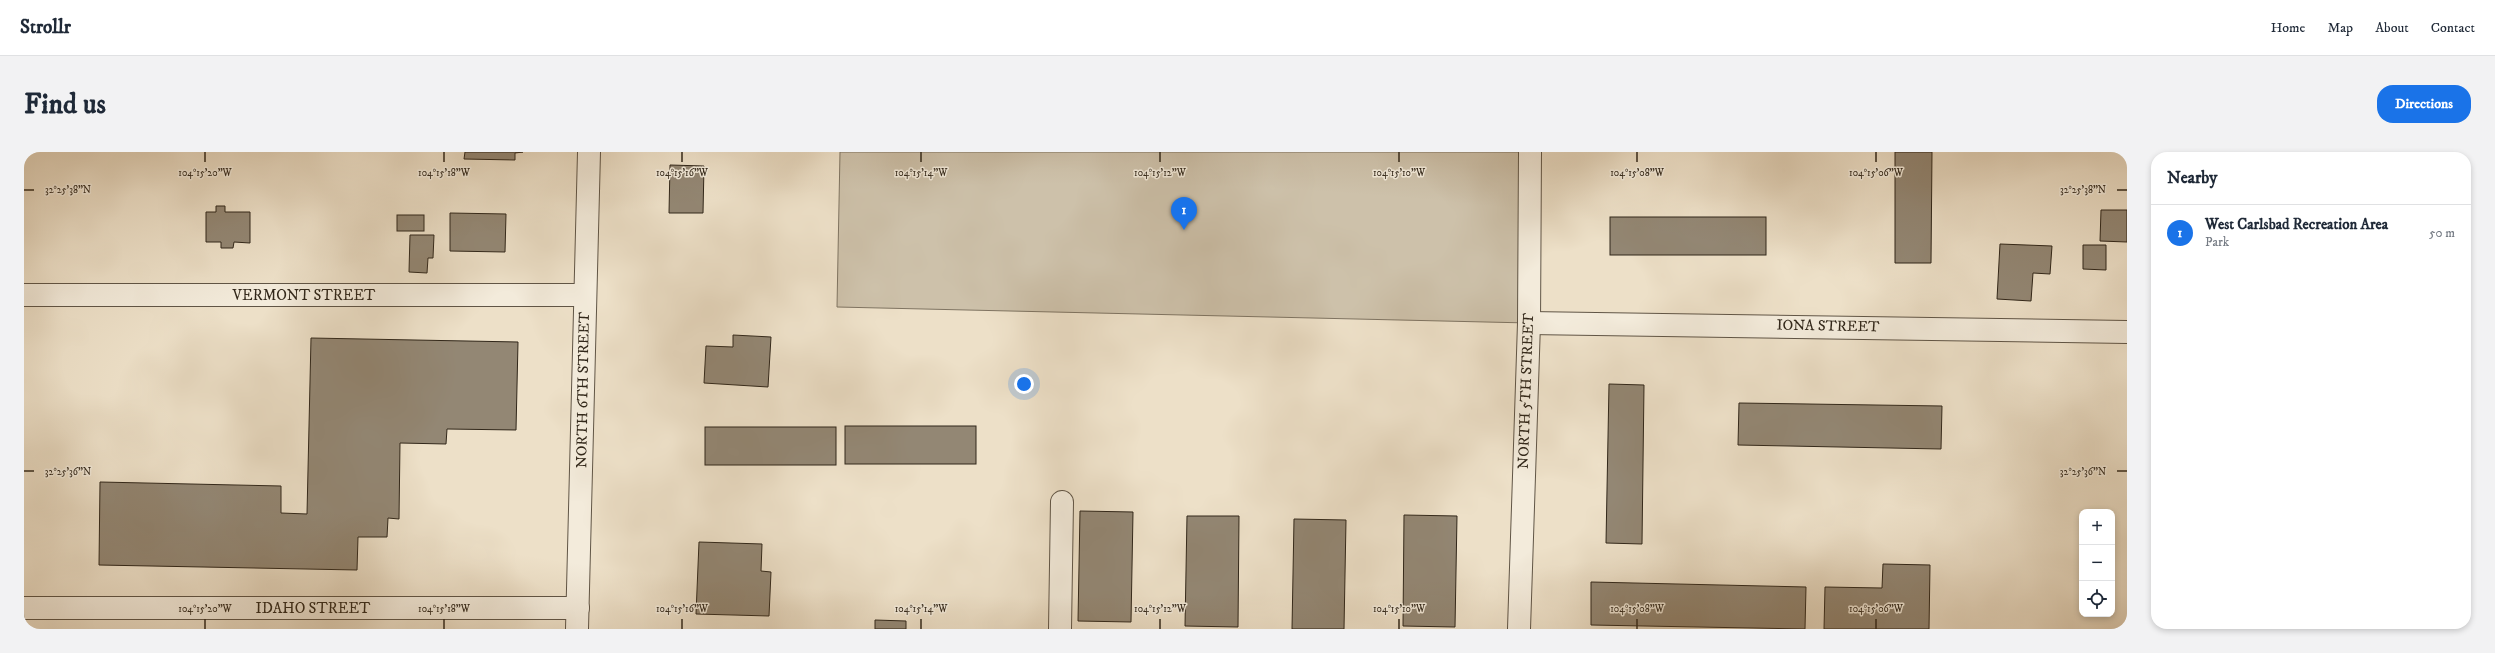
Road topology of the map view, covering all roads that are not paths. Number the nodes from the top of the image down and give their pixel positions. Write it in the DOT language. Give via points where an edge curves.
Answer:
graph roads {
  1 [pos="589,152"];
  2 [pos="1530,152"];
  3 [pos="24,295"];
  4 [pos="585,295"];
  5 [pos="1529,323"];
  6 [pos="2127,332"];
  7 [pos="1062,502"];
  8 [pos="24,608"];
  9 [pos="578,619"];
  10 [pos="1060,629"];
  11 [pos="1519,629"];
  1 -- 4 [label="street, NORTH 6TH STREET"];
  2 -- 5 [label="street, NORTH 5TH STREET"];
  3 -- 4 [label="street, VERMONT STREET"];
  4 -- 9 [label="street, NORTH 6TH STREET"];
  5 -- 6 [label="street, IONA STREET"];
  5 -- 11 [label="street, NORTH 5TH STREET"];
  7 -- 10 [label="street"];
  8 -- 9 [label="street, IDAHO STREET"];
}
